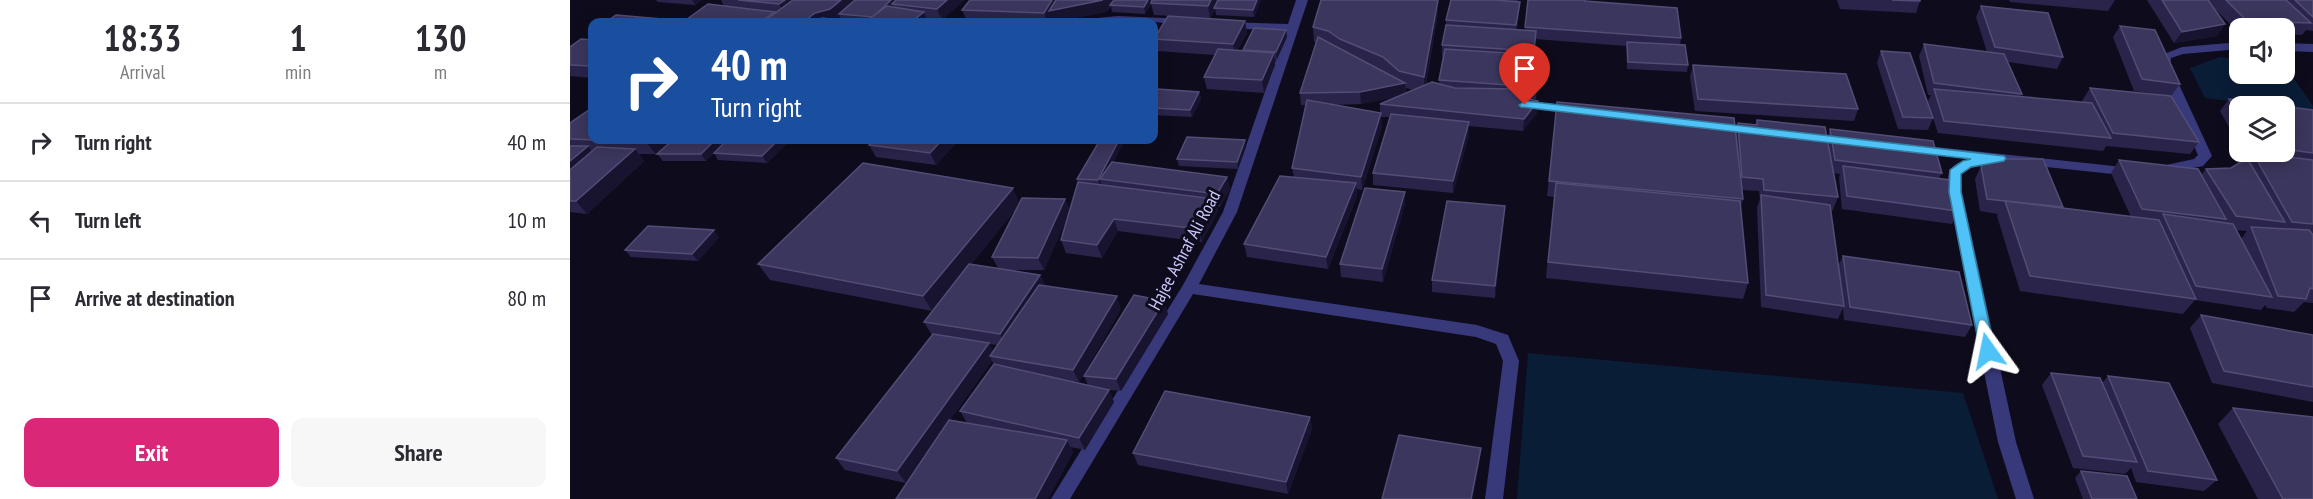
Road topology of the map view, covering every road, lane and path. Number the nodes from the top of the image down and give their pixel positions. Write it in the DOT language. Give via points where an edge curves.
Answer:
graph roads {
  1 [pos="1302,0"];
  2 [pos="1158,21"];
  3 [pos="1294,28"];
  4 [pos="2229,46"];
  5 [pos="2295,47"];
  6 [pos="2313,48"];
  7 [pos="1525,105"];
  8 [pos="1584,111"];
  9 [pos="1904,148"];
  10 [pos="1999,158"];
  11 [pos="1189,288"];
  12 [pos="1060,499"];
  13 [pos="1494,499"];
  14 [pos="2025,499"];
  1 -- 3 [label="street, Hajee Ashraf Ali Road"];
  2 -- 3 [label="street"];
  3 -- 11 [label="street, Hajee Ashraf Ali Road" via="1230,212"];
  4 -- 10 [label="street" via="2165,56 2164,65 2205,156 2198,163 2170,170 2130,172"];
  5 -- 6 [label="street"];
  7 -- 8 [label="street"];
  9 -- 10 [label="street"];
  10 -- 14 [label="street" via="1967,164 1954,173 1955,192 2007,442"];
  11 -- 12 [label="street, Hajee Ashraf Ali Road"];
  11 -- 13 [label="street" via="1477,331 1502,340 1511,361"];
}
